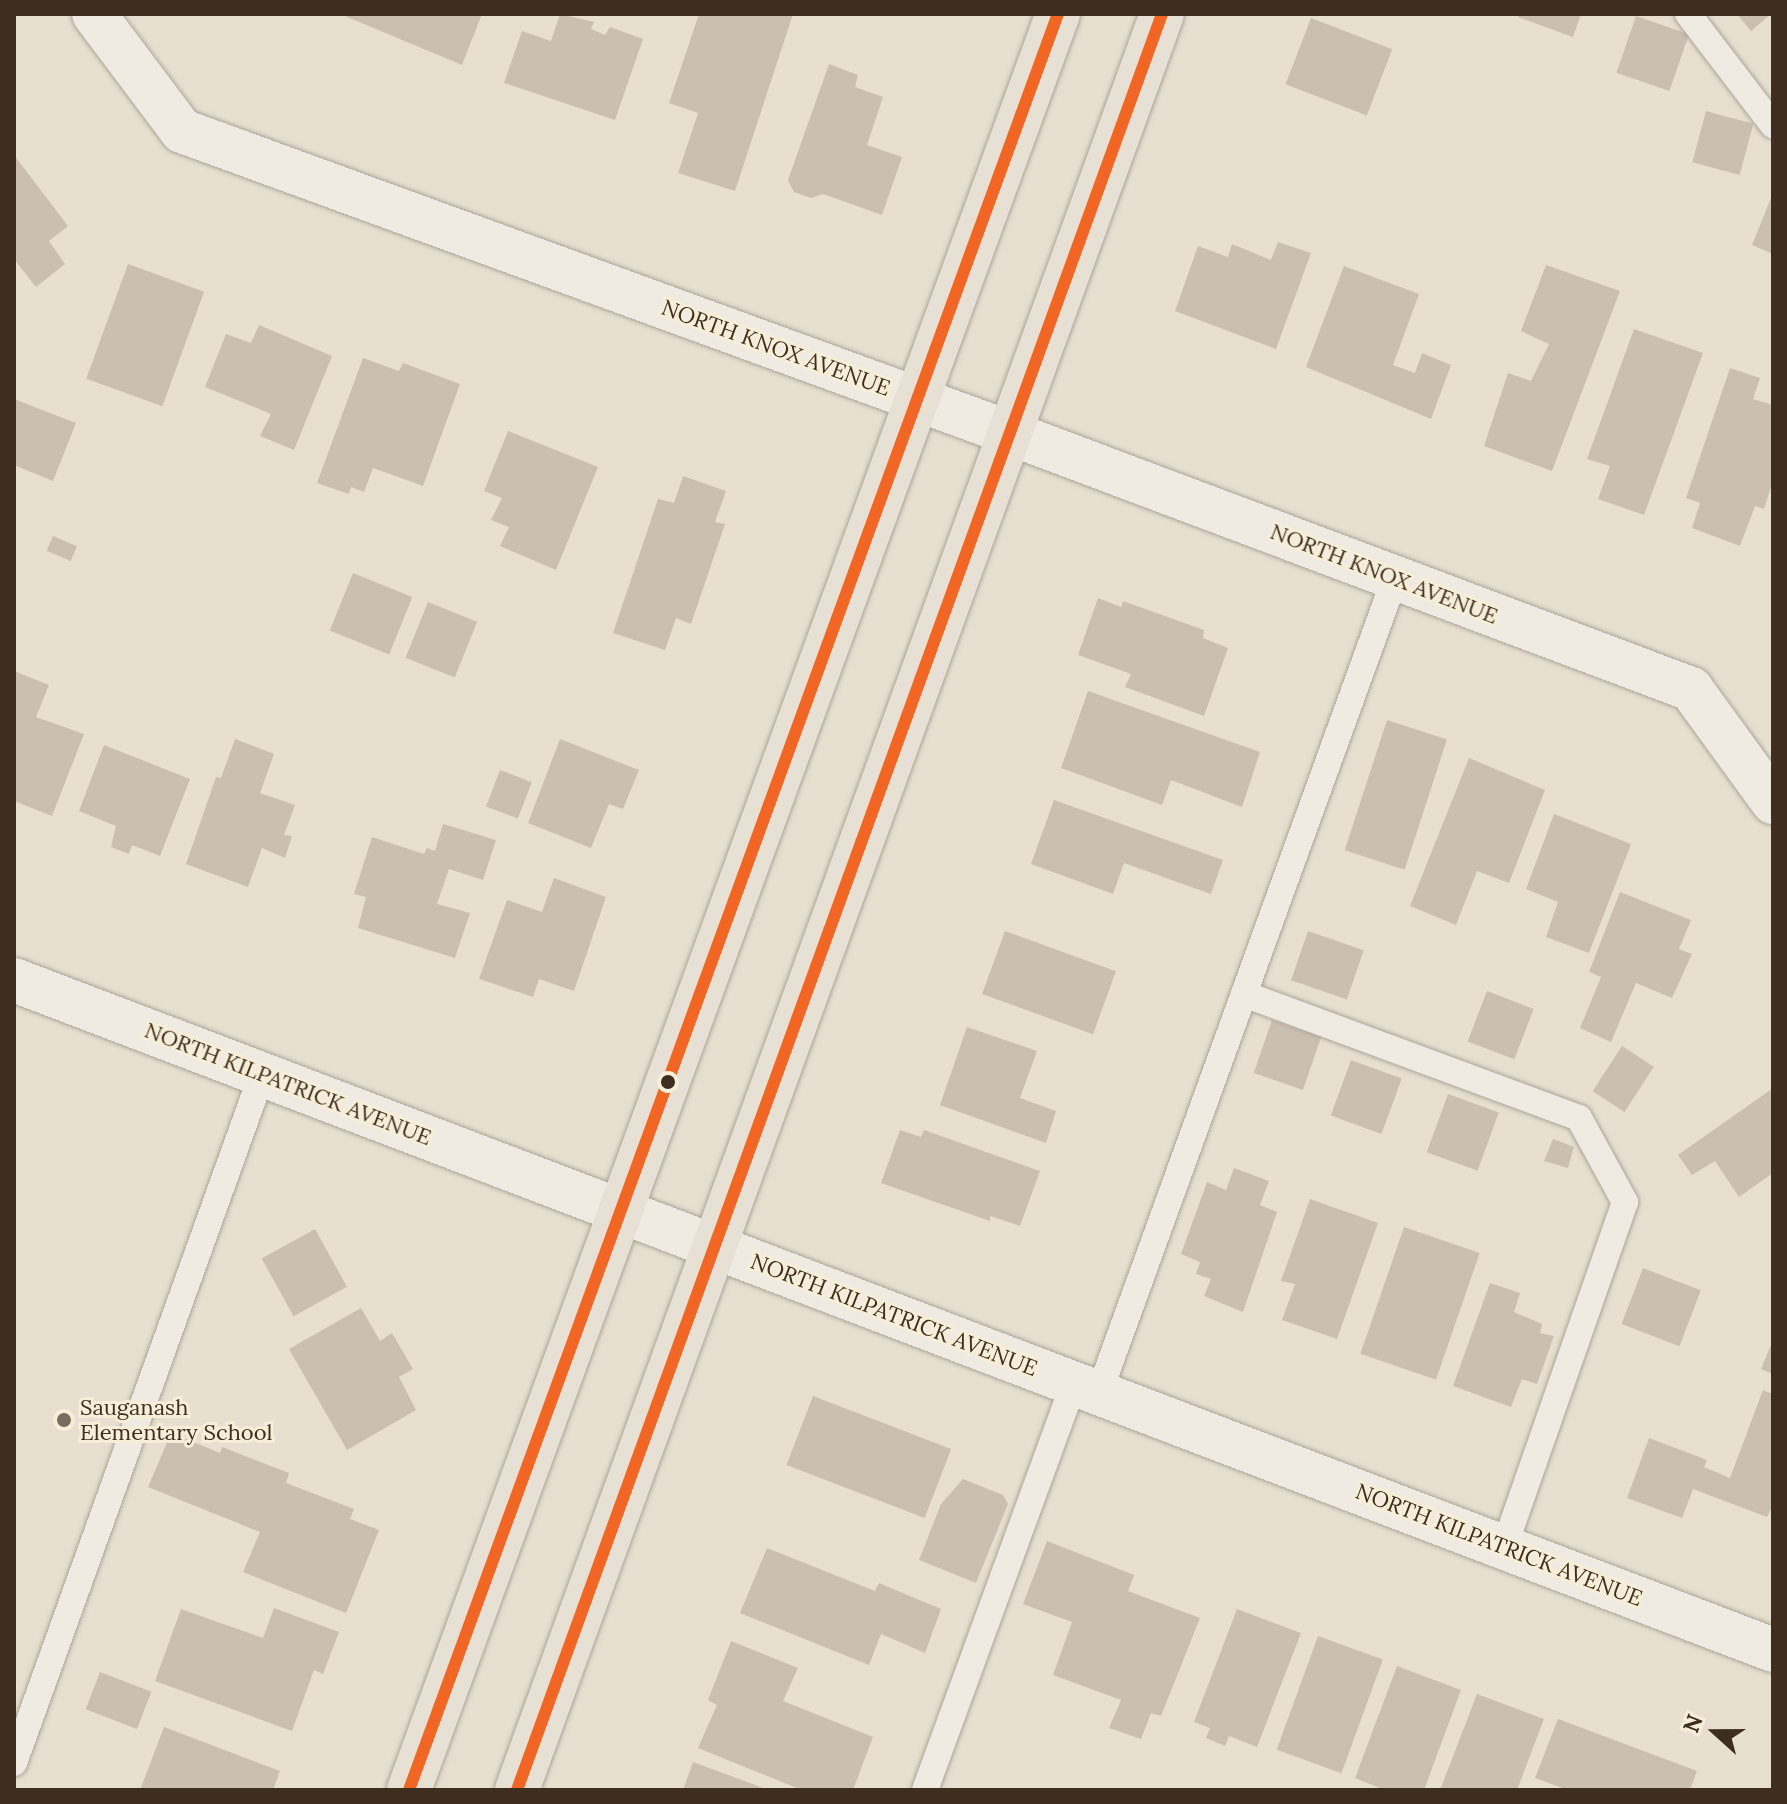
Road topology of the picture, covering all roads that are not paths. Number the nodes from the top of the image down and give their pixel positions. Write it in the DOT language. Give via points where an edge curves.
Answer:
graph roads {
  1 [pos="94,14"];
  2 [pos="1058,14"];
  3 [pos="1162,14"];
  4 [pos="1688,14"];
  5 [pos="1773,125"];
  6 [pos="917,399"];
  7 [pos="1007,432"];
  8 [pos="1395,578"];
  9 [pos="1773,802"];
  10 [pos="14,980"];
  11 [pos="1244,994"];
  12 [pos="262,1074"];
  13 [pos="621,1211"];
  14 [pos="714,1246"];
  15 [pos="1086,1388"];
  16 [pos="1504,1547"];
  17 [pos="1773,1650"];
  18 [pos="14,1763"];
  19 [pos="409,1790"];
  20 [pos="517,1790"];
  21 [pos="925,1790"];
  1 -- 6 [label="street, NORTH KNOX AVENUE" via="182,131"];
  2 -- 6 [label="main road"];
  3 -- 7 [label="main road"];
  4 -- 5 [label="lane"];
  6 -- 7 [label="street, NORTH KNOX AVENUE"];
  6 -- 13 [label="main road"];
  7 -- 8 [label="street, NORTH KNOX AVENUE"];
  7 -- 14 [label="main road"];
  8 -- 9 [label="street, NORTH KNOX AVENUE" via="1691,689"];
  8 -- 11 [label="lane"];
  10 -- 12 [label="street, NORTH KILPATRICK AVENUE"];
  11 -- 15 [label="lane"];
  11 -- 16 [label="lane" via="1579,1118 1625,1202"];
  12 -- 13 [label="street, NORTH KILPATRICK AVENUE"];
  12 -- 18 [label="lane"];
  13 -- 14 [label="street, NORTH KILPATRICK AVENUE"];
  13 -- 19 [label="main road"];
  14 -- 15 [label="street, NORTH KILPATRICK AVENUE"];
  14 -- 20 [label="main road"];
  15 -- 16 [label="street, NORTH KILPATRICK AVENUE"];
  15 -- 21 [label="lane"];
  16 -- 17 [label="street, NORTH KILPATRICK AVENUE"];
}
